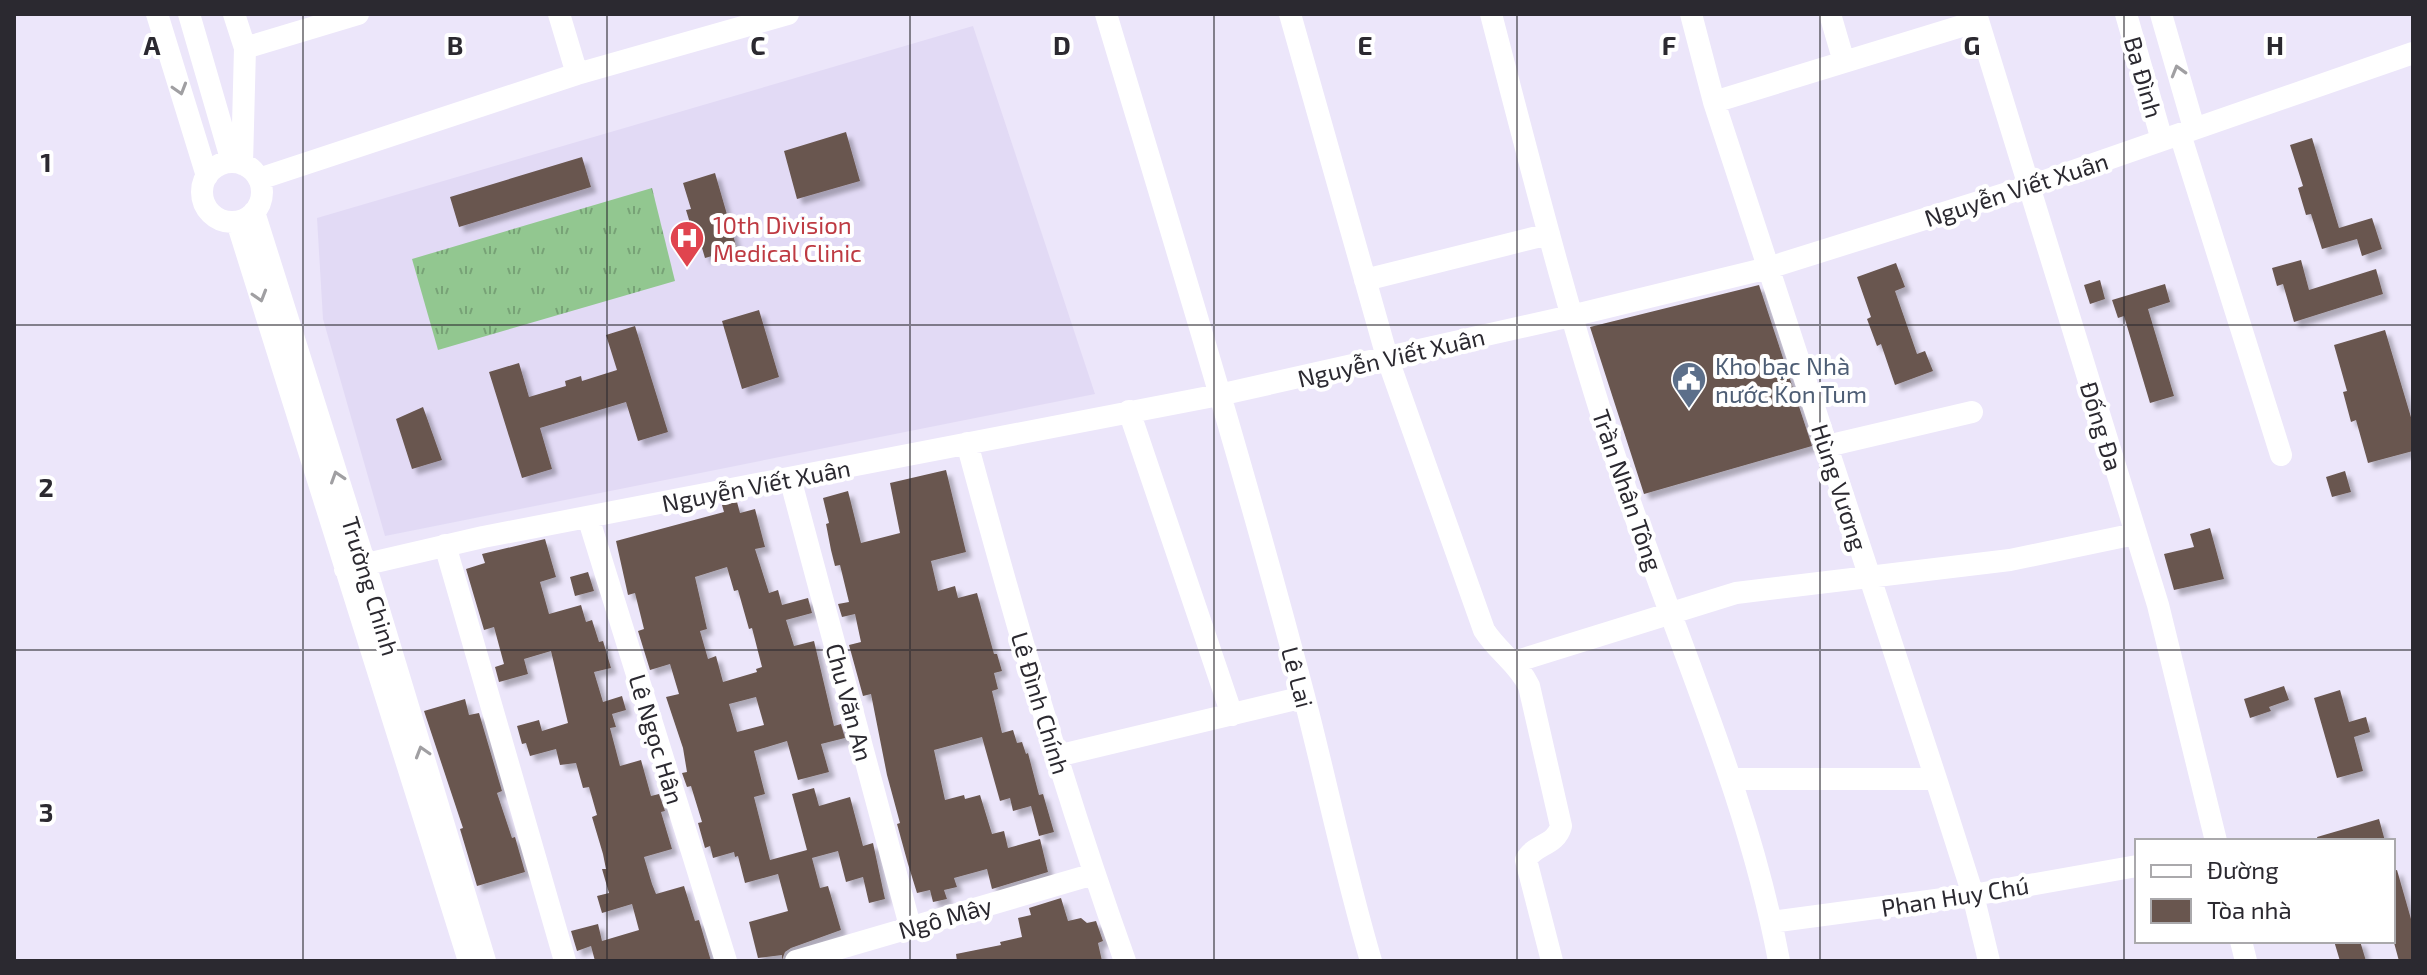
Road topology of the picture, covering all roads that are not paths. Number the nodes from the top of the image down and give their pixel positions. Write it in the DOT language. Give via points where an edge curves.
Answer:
graph roads {
  1 [pos="157,14"];
  2 [pos="189,14"];
  3 [pos="234,14"];
  4 [pos="358,14"];
  5 [pos="559,14"];
  6 [pos="788,14"];
  7 [pos="1106,14"];
  8 [pos="1290,14"];
  9 [pos="1491,14"];
  10 [pos="1691,14"];
  11 [pos="1830,14"];
  12 [pos="2126,14"];
  13 [pos="2161,14"];
  14 [pos="1977,18"];
  15 [pos="245,48"];
  16 [pos="2413,53"];
  17 [pos="1844,62"];
  18 [pos="577,74"];
  19 [pos="1714,102"];
  20 [pos="2179,134"];
  21 [pos="237,163"];
  22 [pos="207,176"];
  23 [pos="259,179"];
  24 [pos="2030,186"];
  25 [pos="245,217"];
  26 [pos="1549,234"];
  27 [pos="1768,268"];
  28 [pos="1365,280"];
  29 [pos="1571,316"];
  30 [pos="1387,357"];
  31 [pos="1219,395"];
  32 [pos="1129,411"];
  33 [pos="1972,412"];
  34 [pos="967,443"];
  35 [pos="1827,446"];
  36 [pos="2281,455"];
  37 [pos="790,478"];
  38 [pos="588,517"];
  39 [pos="2135,534"];
  40 [pos="445,545"];
  41 [pos="355,567"];
  42 [pos="1870,576"];
  43 [pos="1670,614"];
  44 [pos="1514,662"];
  45 [pos="1304,697"];
  46 [pos="1232,715"];
  47 [pos="1057,756"];
  48 [pos="1732,779"];
  49 [pos="1936,779"];
  50 [pos="2216,839"];
  51 [pos="2135,866"];
  52 [pos="1094,874"];
  53 [pos="1973,895"];
  54 [pos="1772,922"];
  55 [pos="910,926"];
  56 [pos="469,961"];
  57 [pos="485,961"];
  58 [pos="565,961"];
  59 [pos="726,961"];
  60 [pos="796,961"];
  61 [pos="1125,961"];
  62 [pos="1371,961"];
  63 [pos="1552,961"];
  64 [pos="1779,961"];
  65 [pos="1989,961"];
  1 -- 22 [label="street, one-way"];
  2 -- 21 [label="street"];
  3 -- 15 [label="street"];
  4 -- 15 [label="street"];
  5 -- 18 [label="street"];
  6 -- 18 [label="street"];
  7 -- 31 [label="street, Lê Lai"];
  8 -- 28 [label="street"];
  9 -- 26 [label="street, Trần Nhân Tông"];
  10 -- 19 [label="street, Hùng Vương"];
  11 -- 17 [label="street"];
  12 -- 20 [label="street, Ba Đình"];
  20 -- 13 [label="street, Ba Đình, one-way"];
  14 -- 17 [label="street"];
  14 -- 24 [label="street, Đống Đa"];
  15 -- 21 [label="street"];
  16 -- 20 [label="street, Nguyễn Viết Xuân"];
  17 -- 19 [label="street"];
  18 -- 23 [label="street"];
  19 -- 27 [label="street, Hùng Vương"];
  20 -- 24 [label="street, Nguyễn Viết Xuân"];
  20 -- 36 [label="street"];
  21 -- 22 [label="street" via="222,164"];
  21 -- 23 [label="street"];
  22 -- 25 [label="street" via="204,204 218,219"];
  23 -- 25 [label="street" via="262,194"];
  24 -- 27 [label="street, Nguyễn Viết Xuân"];
  24 -- 39 [label="street, Đống Đa"];
  25 -- 41 [label="street, Trường Chinh"];
  26 -- 28 [label="street"];
  26 -- 29 [label="street, Trần Nhân Tông"];
  27 -- 29 [label="street, Nguyễn Viết Xuân"];
  27 -- 35 [label="street, Hùng Vương"];
  28 -- 30 [label="street"];
  29 -- 30 [label="street, Nguyễn Viết Xuân"];
  29 -- 43 [label="street, Trần Nhân Tông"];
  30 -- 31 [label="street, Nguyễn Viết Xuân"];
  30 -- 44 [label="street" via="1484,630"];
  31 -- 32 [label="street, Nguyễn Viết Xuân"];
  31 -- 45 [label="street, Lê Lai"];
  32 -- 34 [label="street, Nguyễn Viết Xuân"];
  32 -- 46 [label="street"];
  33 -- 35 [label="street"];
  34 -- 37 [label="street, Nguyễn Viết Xuân"];
  34 -- 47 [label="street, Lê Đình Chính"];
  35 -- 42 [label="street, Hùng Vương"];
  37 -- 38 [label="street, Nguyễn Viết Xuân"];
  37 -- 55 [label="street, Chu Văn An"];
  38 -- 40 [label="street, Nguyễn Viết Xuân"];
  38 -- 59 [label="street, Lê Ngọc Hân"];
  39 -- 42 [label="street" via="2010,560"];
  39 -- 50 [label="street, Đống Đa" via="2166,633"];
  40 -- 41 [label="street, Nguyễn Viết Xuân"];
  40 -- 58 [label="street"];
  41 -- 56 [label="street, Trường Chinh"];
  57 -- 41 [label="street, Trường Chinh, one-way"];
  42 -- 43 [label="street" via="1736,593"];
  42 -- 49 [label="street, Hùng Vương"];
  43 -- 44 [label="street"];
  43 -- 48 [label="street, Trần Nhân Tông"];
  44 -- 63 [label="street" via="1529,686 1560,817 1559,835 1526,860"];
  45 -- 46 [label="street"];
  45 -- 62 [label="street, Lê Lai"];
  46 -- 47 [label="street"];
  47 -- 52 [label="street, Lê Đình Chính"];
  48 -- 49 [label="street"];
  48 -- 54 [label="street, Trần Nhân Tông"];
  49 -- 53 [label="street, Hùng Vương"];
  51 -- 53 [label="street, Phan Huy Chú"];
  52 -- 55 [label="street, Ngô Mây"];
  52 -- 61 [label="street, Lê Đình Chính"];
  53 -- 54 [label="street, Phan Huy Chú"];
  53 -- 65 [label="street, Hùng Vương"];
  54 -- 64 [label="street, Trần Nhân Tông"];
  55 -- 60 [label="street, Ngô Mây"];
}
